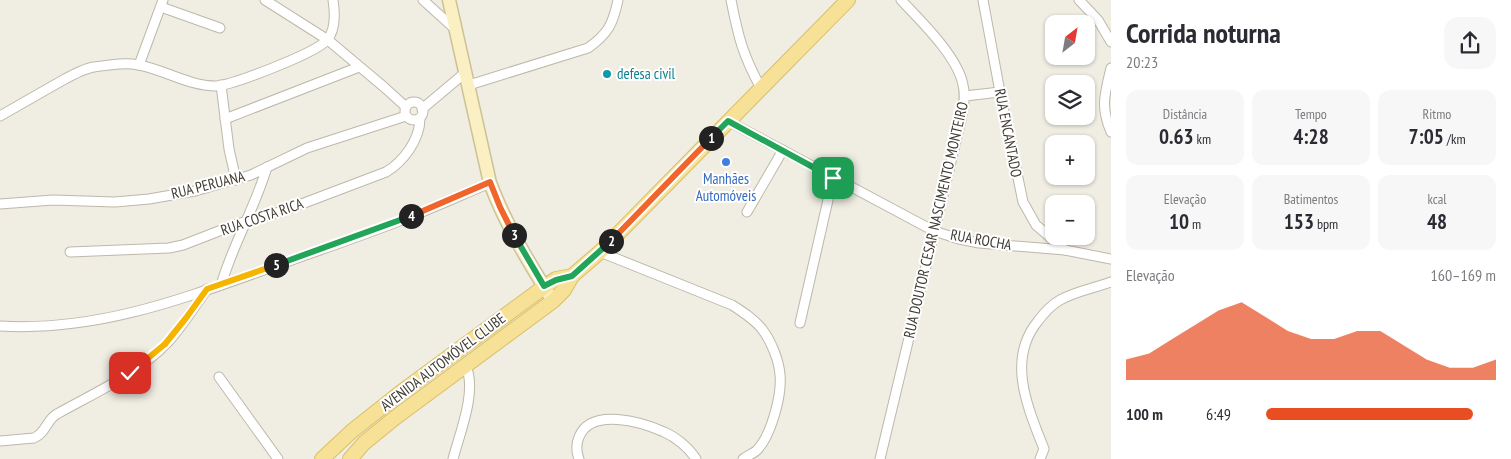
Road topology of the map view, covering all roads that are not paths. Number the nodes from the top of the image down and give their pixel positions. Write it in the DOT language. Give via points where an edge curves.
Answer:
graph roads {
  1 [pos="264,0"];
  2 [pos="333,0"];
  3 [pos="423,0"];
  4 [pos="450,0"];
  5 [pos="618,0"];
  6 [pos="731,0"];
  7 [pos="848,0"];
  8 [pos="901,0"];
  9 [pos="983,0"];
  10 [pos="1079,0"];
  11 [pos="162,3"];
  12 [pos="220,28"];
  13 [pos="458,32"];
  14 [pos="328,40"];
  15 [pos="1111,42"];
  16 [pos="139,65"];
  17 [pos="359,67"];
  18 [pos="1111,68"];
  19 [pos="466,72"];
  20 [pos="221,85"];
  21 [pos="469,85"];
  22 [pos="761,88"];
  23 [pos="1000,92"];
  24 [pos="965,96"];
  25 [pos="422,109"];
  26 [pos="406,111"];
  27 [pos="0,116"];
  28 [pos="420,118"];
  29 [pos="225,119"];
  30 [pos="728,121"];
  31 [pos="1111,132"];
  32 [pos="783,150"];
  33 [pos="267,167"];
  34 [pos="833,178"];
  35 [pos="236,180"];
  36 [pos="490,182"];
  37 [pos="0,204"];
  38 [pos="747,212"];
  39 [pos="246,222"];
  40 [pos="934,231"];
  41 [pos="1065,250"];
  42 [pos="70,252"];
  43 [pos="600,252"];
  44 [pos="1111,259"];
  45 [pos="572,276"];
  46 [pos="1111,282"];
  47 [pos="221,285"];
  48 [pos="544,286"];
  49 [pos="207,289"];
  50 [pos="553,301"];
  51 [pos="800,323"];
  52 [pos="0,326"];
  53 [pos="466,344"];
  54 [pos="466,366"];
  55 [pos="219,377"];
  56 [pos="387,403"];
  57 [pos="396,417"];
  58 [pos="0,441"];
  59 [pos="278,459"];
  60 [pos="322,459"];
  61 [pos="350,459"];
  62 [pos="454,459"];
  63 [pos="579,459"];
  64 [pos="696,459"];
  65 [pos="743,459"];
  66 [pos="880,459"];
  67 [pos="1040,459"];
  1 -- 14 [label="street"];
  2 -- 14 [label="street" via="334,26"];
  3 -- 13 [label="street"];
  4 -- 13 [label="street"];
  5 -- 21 [label="street" via="603,37 588,48"];
  6 -- 22 [label="street" via="741,47"];
  7 -- 22 [label="main road, AVENIDA AUTOMÓVEL CLUBE"];
  8 -- 24 [label="street, RUA DOUTOR CESAR NASCIMENTO MONTEIRO" via="952,58"];
  9 -- 23 [label="street, RUA ENCANTADO"];
  10 -- 15 [label="street" via="1098,20"];
  11 -- 12 [label="street"];
  11 -- 16 [label="street"];
  13 -- 19 [label="street"];
  14 -- 17 [label="street"];
  14 -- 20 [label="street" via="290,60"];
  16 -- 20 [label="street" via="202,85"];
  16 -- 27 [label="street" via="90,67"];
  17 -- 26 [label="street"];
  17 -- 29 [label="street"];
  18 -- 31 [label="street" via="1104,112"];
  19 -- 21 [label="street"];
  19 -- 25 [label="street"];
  20 -- 29 [label="street"];
  21 -- 36 [label="street"];
  22 -- 30 [label="main road, AVENIDA AUTOMÓVEL CLUBE"];
  23 -- 24 [label="street"];
  23 -- 41 [label="street, RUA ENCANTADO" via="1023,202 1036,225"];
  24 -- 40 [label="street, RUA DOUTOR CESAR NASCIMENTO MONTEIRO"];
  25 -- 26 [label="street" via="415,102 409,104"];
  25 -- 28 [label="street"];
  26 -- 28 [label="street" via="412,120"];
  26 -- 33 [label="street, RUA PERUANA" via="307,148"];
  28 -- 39 [label="street, RUA COSTA RICA" via="408,151 386,172"];
  29 -- 35 [label="street"];
  30 -- 32 [label="street, RUA ROCHA"];
  30 -- 43 [label="main road, AVENIDA AUTOMÓVEL CLUBE"];
  32 -- 34 [label="street, RUA ROCHA"];
  32 -- 38 [label="street"];
  33 -- 35 [label="street, RUA PERUANA"];
  33 -- 39 [label="street"];
  34 -- 40 [label="street, RUA ROCHA"];
  34 -- 51 [label="street"];
  35 -- 37 [label="street, RUA PERUANA" via="149,199"];
  36 -- 47 [label="street" via="417,214"];
  36 -- 48 [label="street" via="512,231"];
  39 -- 42 [label="street, RUA COSTA RICA" via="169,248"];
  39 -- 47 [label="street"];
  40 -- 41 [label="street, RUA ROCHA" via="978,243"];
  40 -- 66 [label="street, RUA DOUTOR CESAR NASCIMENTO MONTEIRO"];
  41 -- 44 [label="street, RUA ROCHA"];
  43 -- 45 [label="main road, AVENIDA AUTOMÓVEL CLUBE"];
  43 -- 65 [label="street" via="732,305 762,329 773,350 780,375 778,401 765,439 756,451"];
  45 -- 48 [label="main road, AVENIDA AUTOMÓVEL CLUBE"];
  45 -- 50 [label="main road, AVENIDA AUTOMÓVEL CLUBE"];
  46 -- 67 [label="street" via="1067,297 1050,307 1030,330 1024,346 1022,380 1044,449"];
  47 -- 49 [label="street"];
  48 -- 50 [label="street"];
  48 -- 53 [label="main road, AVENIDA AUTOMÓVEL CLUBE"];
  49 -- 52 [label="street" via="146,310 106,319"];
  49 -- 58 [label="street" via="169,341 130,373 56,414 39,436"];
  50 -- 54 [label="main road, AVENIDA AUTOMÓVEL CLUBE"];
  53 -- 54 [label="main road" via="463,356"];
  53 -- 56 [label="main road, AVENIDA AUTOMÓVEL CLUBE"];
  54 -- 57 [label="main road, AVENIDA AUTOMÓVEL CLUBE"];
  54 -- 62 [label="street" via="470,381 469,398"];
  55 -- 59 [label="street"];
  56 -- 57 [label="main road"];
  56 -- 60 [label="main road, AVENIDA AUTOMÓVEL CLUBE"];
  57 -- 61 [label="main road, AVENIDA AUTOMÓVEL CLUBE"];
  63 -- 64 [label="street" via="577,442 581,432 590,423 618,419 665,432"];
}
